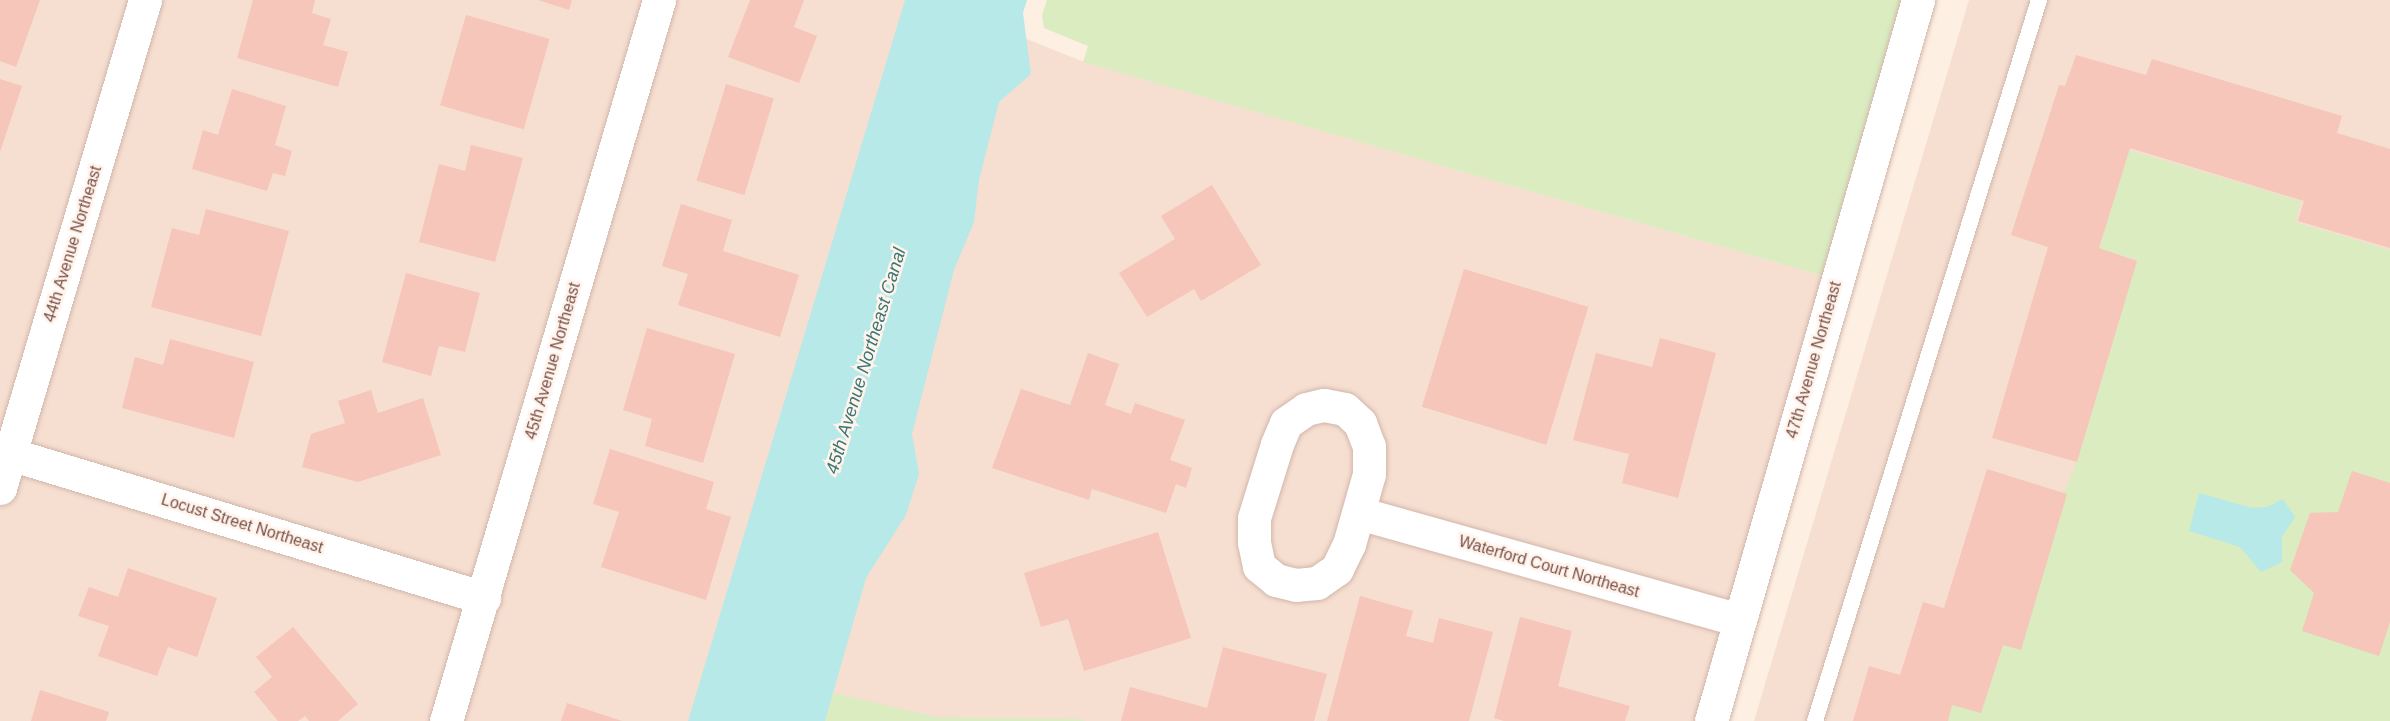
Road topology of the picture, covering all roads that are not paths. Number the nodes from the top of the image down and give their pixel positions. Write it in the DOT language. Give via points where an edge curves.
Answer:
graph roads {
  1 [pos="145,0"];
  2 [pos="659,0"];
  3 [pos="1918,0"];
  4 [pos="2039,0"];
  5 [pos="5,452"];
  6 [pos="0,488"];
  7 [pos="1359,513"];
  8 [pos="484,598"];
  9 [pos="1739,621"];
  10 [pos="446,721"];
  11 [pos="1711,721"];
  12 [pos="1815,721"];
  1 -- 5 [label="street, 44th Avenue Northeast"];
  2 -- 8 [label="street, 45th Avenue Northeast"];
  3 -- 9 [label="street, 47th Avenue Northeast"];
  4 -- 12 [label="lane"];
  5 -- 6 [label="street, 44th Avenue Northeast"];
  5 -- 8 [label="street, Locust Street Northeast"];
  7 -- 7 [label="street" via="1336,569 1317,583 1296,585 1276,580 1259,566 1254,518 1286,423 1306,409 1324,405 1345,409 1360,423 1368,446 1369,474"];
  7 -- 9 [label="street, Waterford Court Northeast"];
  8 -- 10 [label="street, 45th Avenue Northeast"];
  9 -- 11 [label="street, 47th Avenue Northeast"];
}
